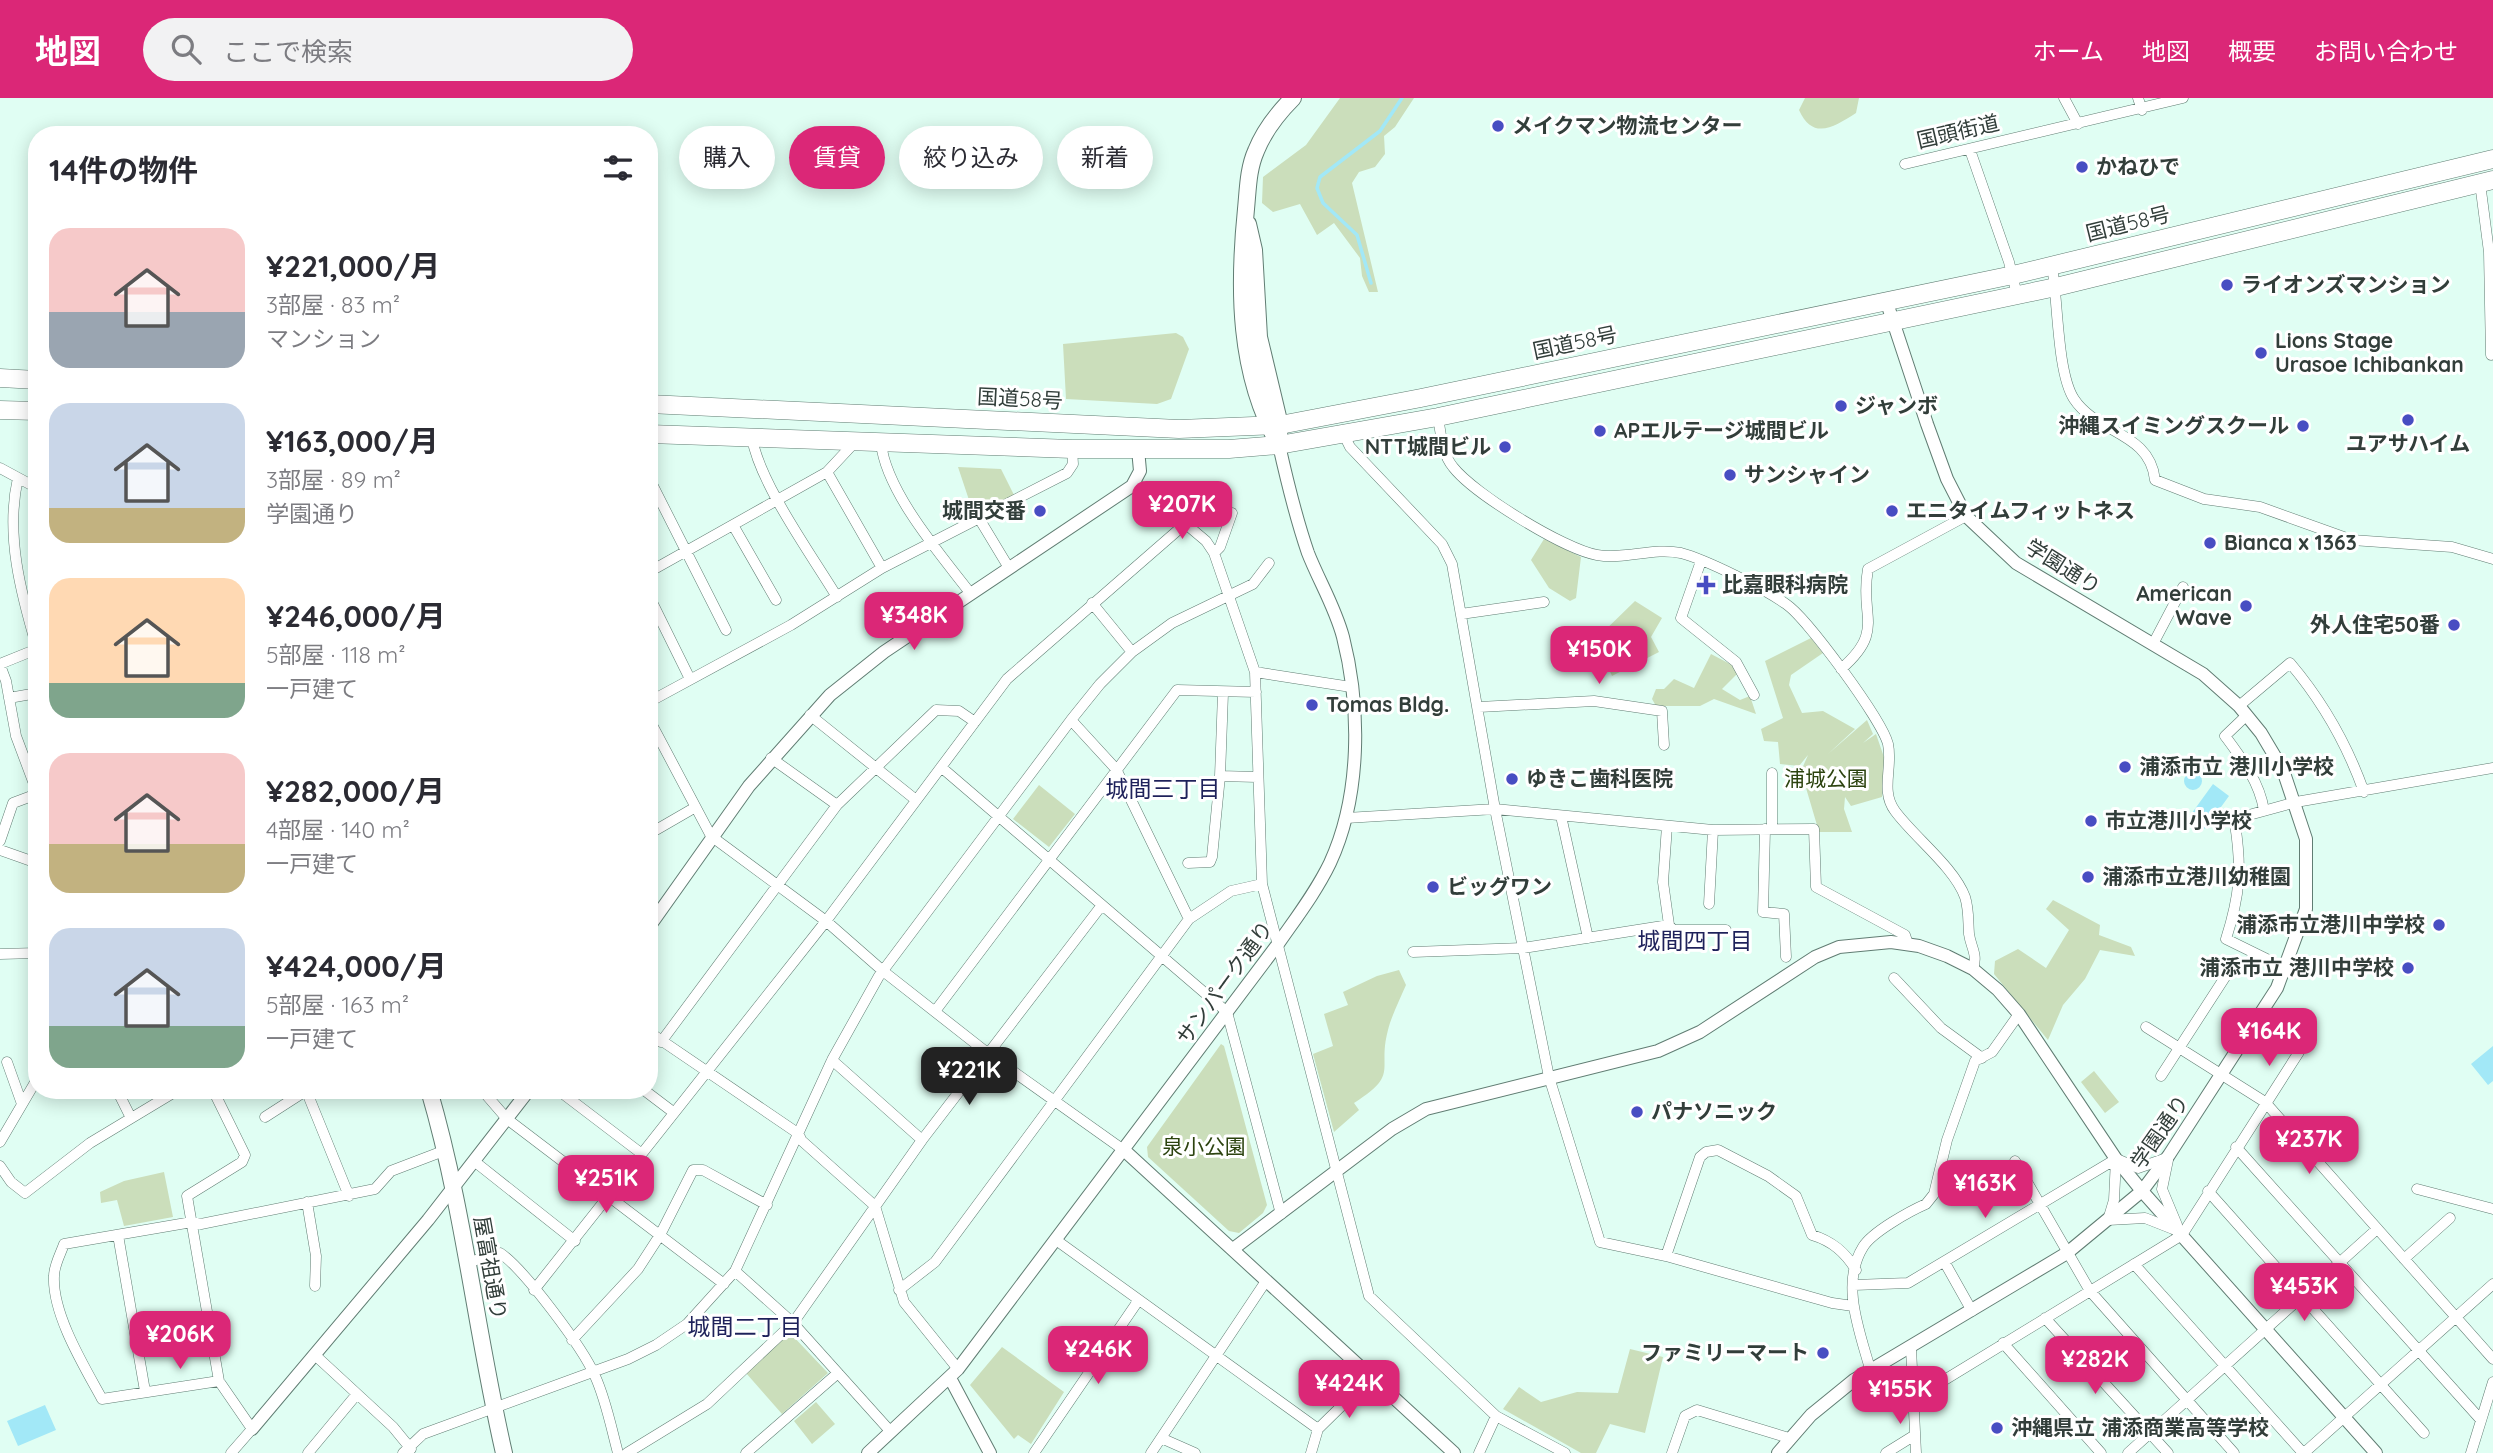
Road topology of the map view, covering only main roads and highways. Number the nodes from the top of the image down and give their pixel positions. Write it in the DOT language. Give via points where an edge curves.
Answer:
graph roads {
  1 [pos="1293,98"];
  2 [pos="2493,159"];
  3 [pos="2486,181"];
  4 [pos="0,378"];
  5 [pos="28,380"];
  6 [pos="658,404"];
  7 [pos="0,410"];
  8 [pos="28,411"];
  9 [pos="1274,425"];
  10 [pos="658,434"];
  11 [pos="1279,444"];
  12 [pos="432,1099"];
  13 [pos="504,1453"];
  1 -- 9 [label="main road" via="1259,143 1245,211 1254,250 1259,337"];
  2 -- 9 [label="highway, 国道58号" via="2013,275"];
  3 -- 11 [label="highway, 国道58号" via="2017,295 1438,417"];
  4 -- 5 [label="highway"];
  6 -- 9 [label="highway, 国道58号" via="1153,428"];
  7 -- 8 [label="highway"];
  9 -- 11 [label="main road"];
  10 -- 11 [label="highway, 国道58号" via="1072,449 1229,449"];
  12 -- 13 [label="main road, 屋富祖通り" via="455,1185"];
}
